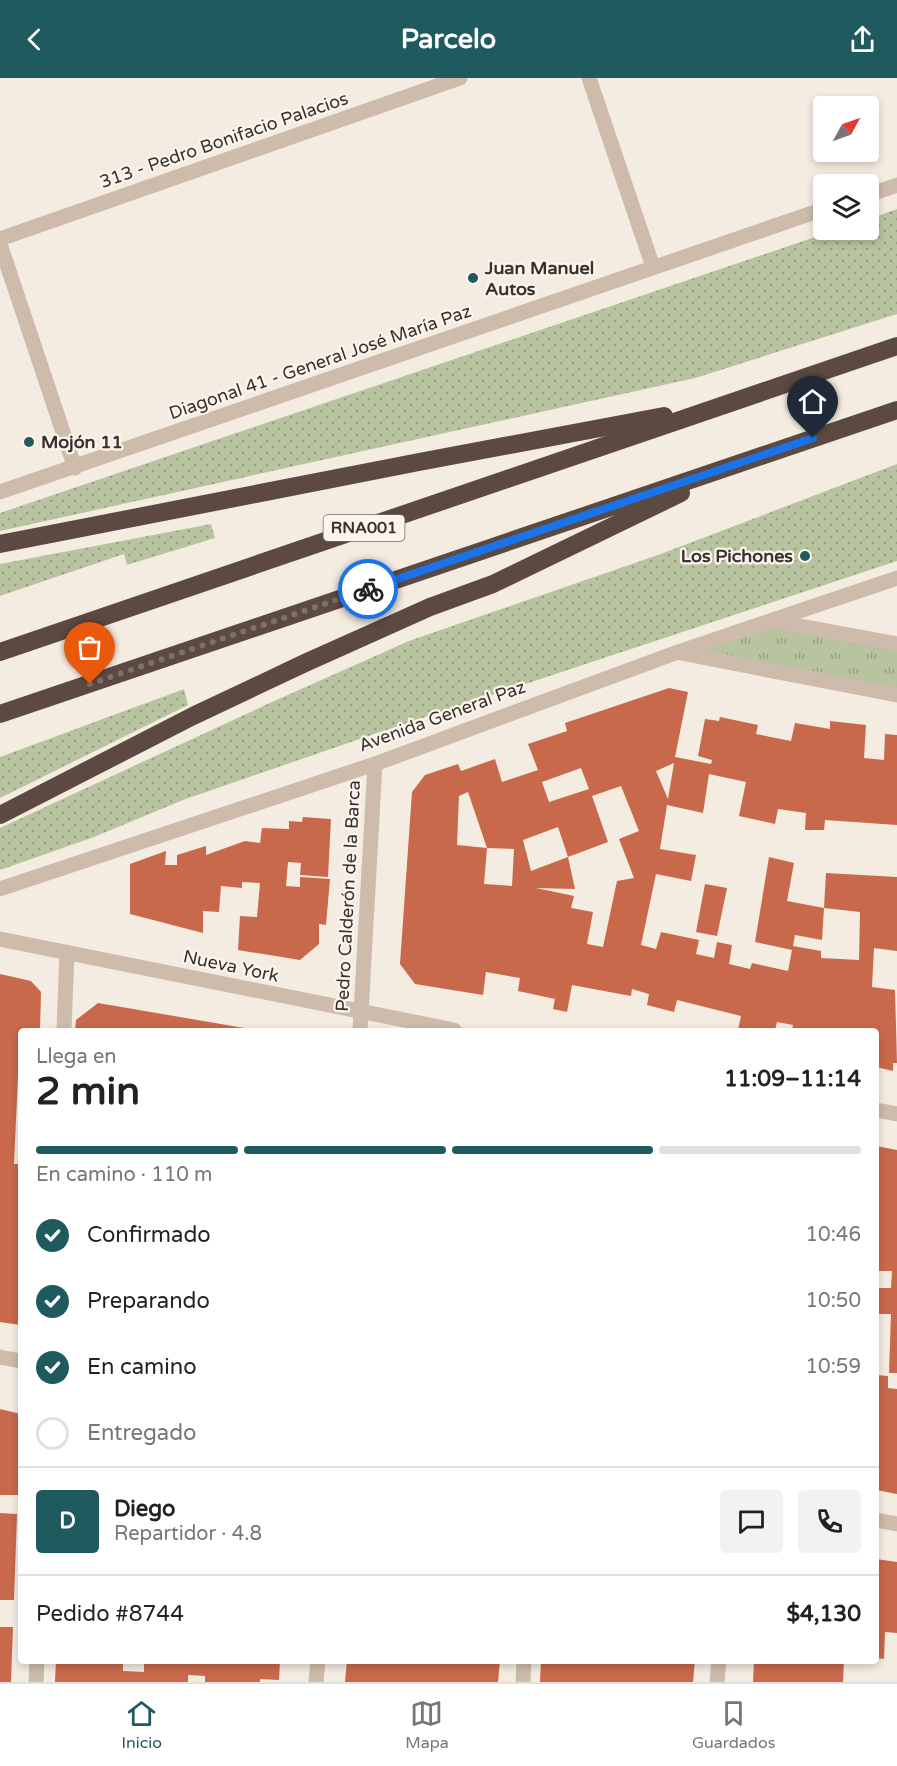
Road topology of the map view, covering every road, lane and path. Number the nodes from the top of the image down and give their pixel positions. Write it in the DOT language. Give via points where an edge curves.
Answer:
graph roads {
  1 [pos="460,78"];
  2 [pos="590,78"];
  3 [pos="897,185"];
  4 [pos="879,191"];
  5 [pos="813,213"];
  6 [pos="0,239"];
  7 [pos="0,244"];
  8 [pos="653,267"];
  9 [pos="897,346"];
  10 [pos="728,404"];
  11 [pos="897,410"];
  12 [pos="750,460"];
  13 [pos="75,468"];
  14 [pos="0,492"];
  15 [pos="0,544"];
  16 [pos="897,578"];
  17 [pos="770,621"];
  18 [pos="897,644"];
  19 [pos="0,652"];
  20 [pos="678,652"];
  21 [pos="897,694"];
  22 [pos="0,714"];
  23 [pos="375,764"];
  24 [pos="0,815"];
  25 [pos="0,890"];
  26 [pos="0,939"];
  27 [pos="67,952"];
  28 [pos="361,1012"];
  29 [pos="64,1028"];
  30 [pos="360,1028"];
  31 [pos="444,1028"];
  32 [pos="879,1111"];
  33 [pos="897,1114"];
  34 [pos="0,1357"];
  35 [pos="18,1360"];
  36 [pos="879,1521"];
  37 [pos="897,1524"];
  38 [pos="37,1664"];
  39 [pos="318,1664"];
  40 [pos="524,1664"];
  41 [pos="718,1664"];
  42 [pos="36,1682"];
  43 [pos="316,1682"];
  44 [pos="523,1682"];
  45 [pos="717,1682"];
  1 -- 6 [label="street, 313 - Pedro Bonifacio Palacios"];
  2 -- 8 [label="street"];
  3 -- 4 [label="street"];
  5 -- 8 [label="street, Diagonal 41 - General José María Paz"];
  7 -- 13 [label="street"];
  8 -- 13 [label="street, Diagonal 41 - General José María Paz"];
  9 -- 10 [label="highway, RNA001"];
  10 -- 15 [label="highway"];
  10 -- 19 [label="highway, RNA001"];
  11 -- 12 [label="highway"];
  12 -- 22 [label="highway"];
  12 -- 24 [label="highway" via="493,584 420,612 193,716"];
  13 -- 14 [label="street, Diagonal 41 - General José María Paz"];
  16 -- 17 [label="street, Avenida General Paz"];
  17 -- 18 [label="street"];
  17 -- 20 [label="street, Avenida General Paz"];
  20 -- 21 [label="street"];
  20 -- 23 [label="street, Avenida General Paz"];
  23 -- 25 [label="street, Avenida General Paz"];
  23 -- 28 [label="street, Pedro Calderón de la Barca"];
  26 -- 27 [label="street, Nueva York"];
  27 -- 28 [label="street, Nueva York"];
  27 -- 29 [label="street"];
  28 -- 30 [label="street, Pedro Calderón de la Barca"];
  28 -- 31 [label="street, Nueva York"];
  32 -- 33 [label="street"];
  34 -- 35 [label="street"];
  36 -- 37 [label="street"];
  38 -- 42 [label="street"];
  39 -- 43 [label="street"];
  40 -- 44 [label="street"];
  41 -- 45 [label="street"];
}
